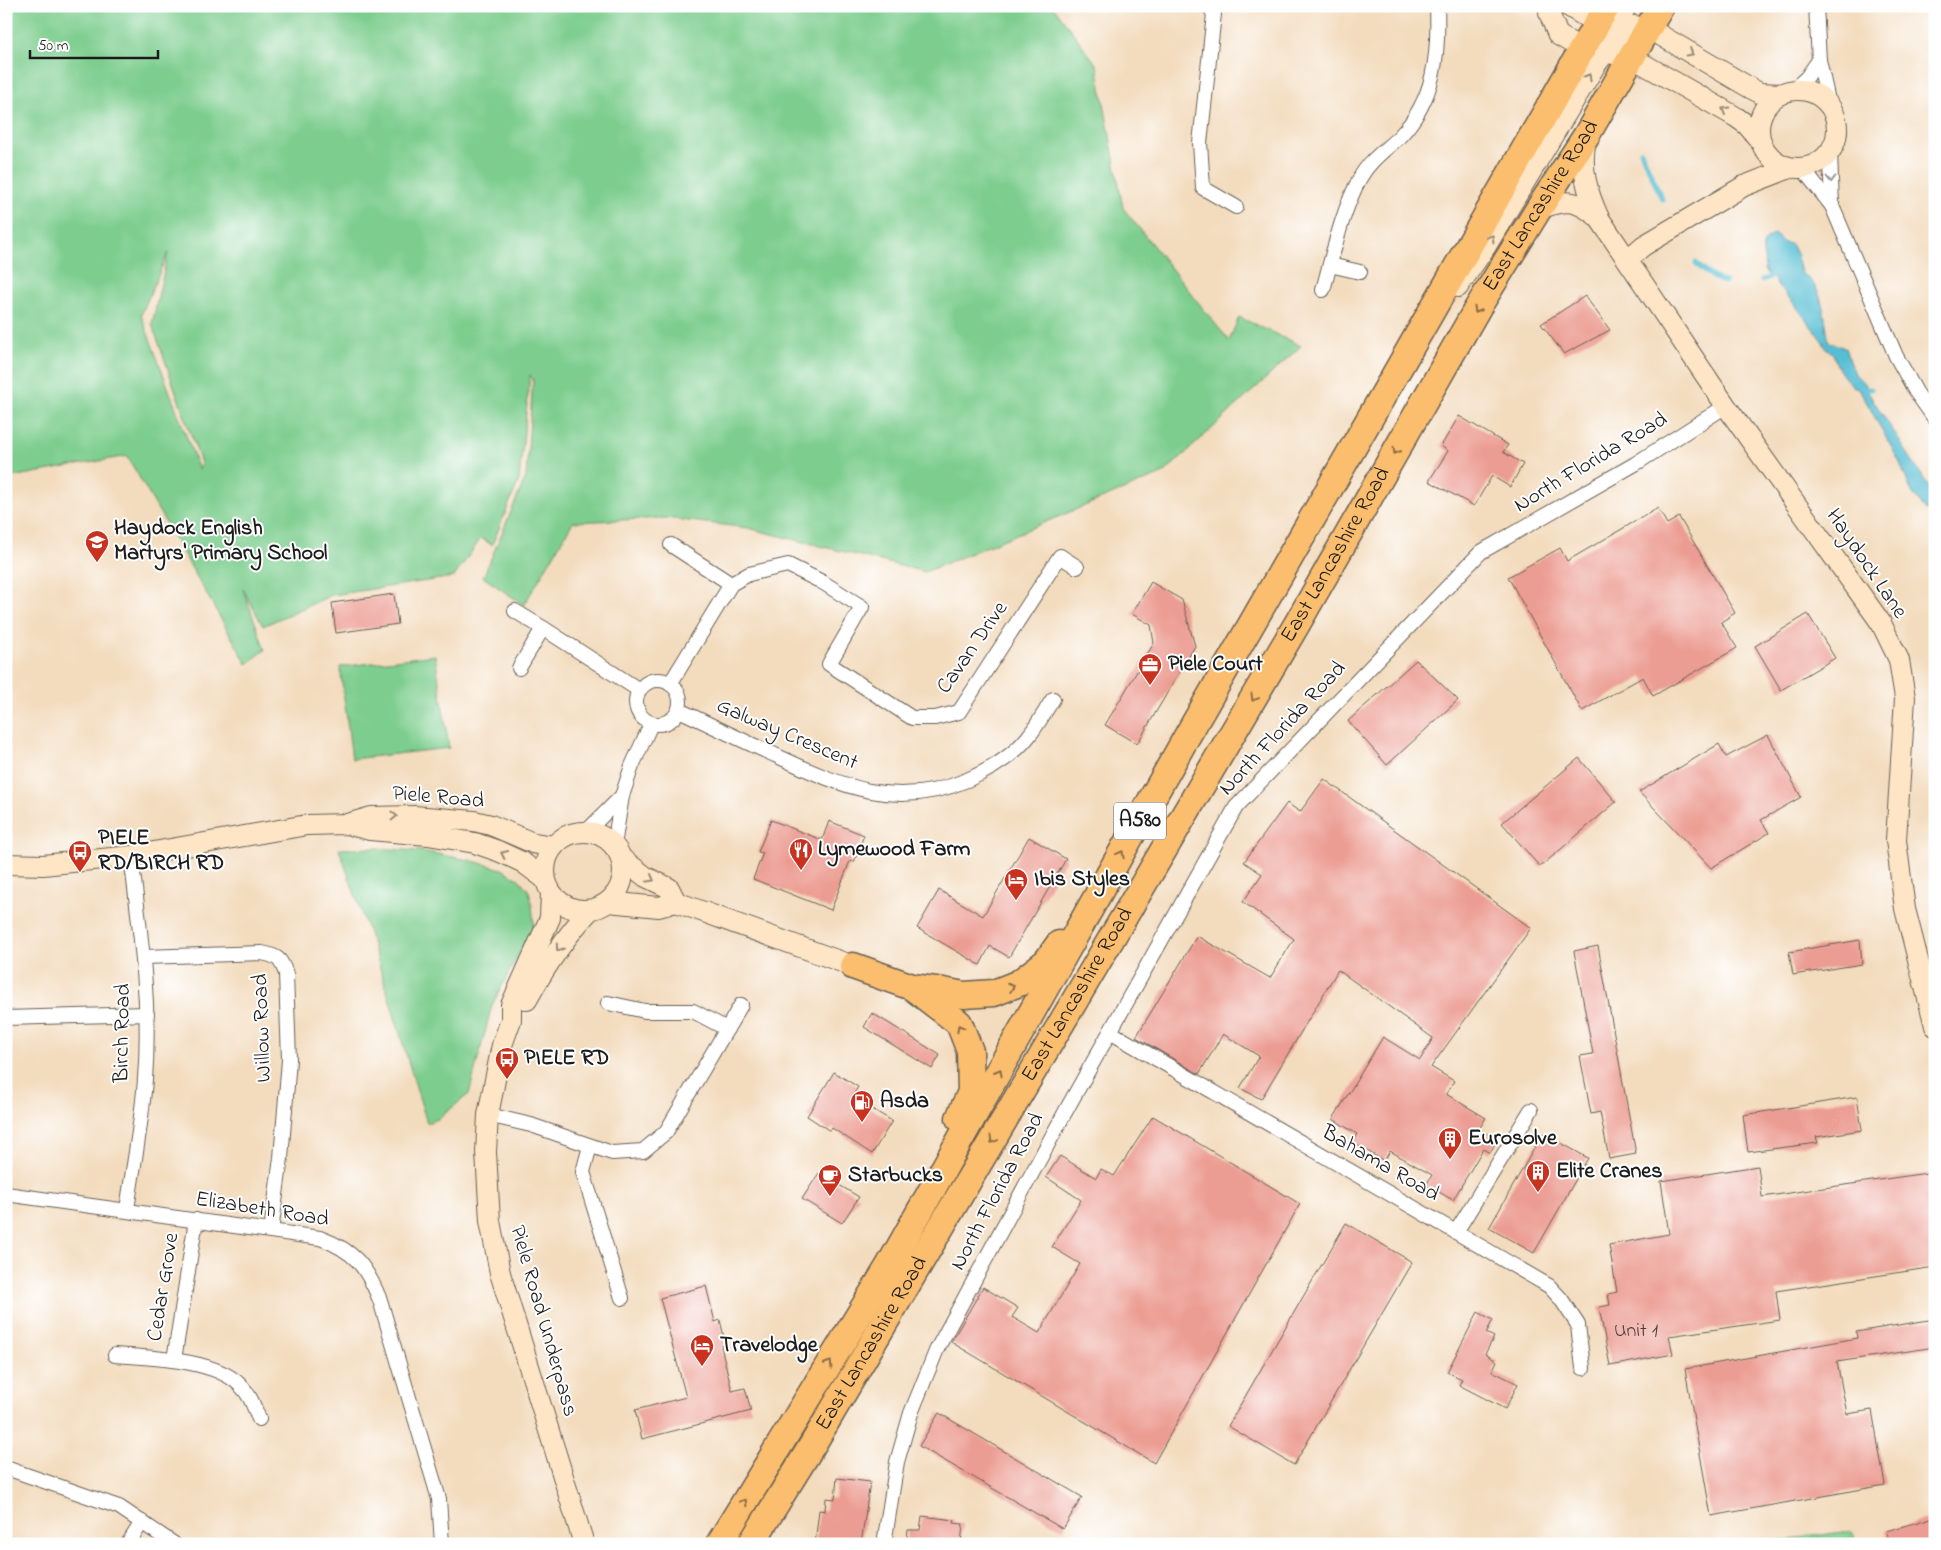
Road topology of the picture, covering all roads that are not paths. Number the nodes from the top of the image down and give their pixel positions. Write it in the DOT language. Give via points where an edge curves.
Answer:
graph roads {
  1 [pos="1209,6"];
  2 [pos="1437,6"];
  3 [pos="1549,6"];
  4 [pos="1568,6"];
  5 [pos="1628,6"];
  6 [pos="1661,6"];
  7 [pos="1816,6"];
  8 [pos="1607,17"];
  9 [pos="1648,28"];
  10 [pos="1593,51"];
  11 [pos="1631,57"];
  12 [pos="1819,60"];
  13 [pos="1786,92"];
  14 [pos="1829,105"];
  15 [pos="1586,136"];
  16 [pos="1763,147"];
  17 [pos="1830,152"];
  18 [pos="1796,168"];
  19 [pos="1744,186"];
  20 [pos="1832,206"];
  21 [pos="1236,207"];
  22 [pos="1538,210"];
  23 [pos="1599,218"];
  24 [pos="1628,259"];
  25 [pos="1330,265"];
  26 [pos="1360,272"];
  27 [pos="1323,290"];
  28 [pos="1726,406"];
  29 [pos="1935,419"];
  30 [pos="671,546"];
  31 [pos="1078,567"];
  32 [pos="731,584"];
  33 [pos="515,611"];
  34 [pos="543,628"];
  35 [pos="519,668"];
  36 [pos="670,684"];
  37 [pos="639,690"];
  38 [pos="1053,698"];
  39 [pos="679,710"];
  40 [pos="651,724"];
  41 [pos="622,796"];
  42 [pos="347,824"];
  43 [pos="587,831"];
  44 [pos="553,846"];
  45 [pos="618,851"];
  46 [pos="131,856"];
  47 [pos="6,864"];
  48 [pos="1104,884"];
  49 [pos="548,886"];
  50 [pos="608,902"];
  51 [pos="676,902"];
  52 [pos="590,910"];
  53 [pos="144,957"];
  54 [pos="853,966"];
  55 [pos="912,987"];
  56 [pos="608,1003"];
  57 [pos="1932,1004"];
  58 [pos="741,1005"];
  59 [pos="146,1014"];
  60 [pos="6,1018"];
  61 [pos="511,1020"];
  62 [pos="1935,1026"];
  63 [pos="727,1030"];
  64 [pos="1110,1032"];
  65 [pos="1531,1110"];
  66 [pos="488,1116"];
  67 [pos="590,1146"];
  68 [pos="6,1194"];
  69 [pos="127,1210"];
  70 [pos="196,1220"];
  71 [pos="271,1231"];
  72 [pos="1456,1232"];
  73 [pos="890,1266"];
  74 [pos="622,1298"];
  75 [pos="115,1355"];
  76 [pos="174,1360"];
  77 [pos="1583,1368"];
  78 [pos="259,1419"];
  79 [pos="6,1468"];
  80 [pos="142,1522"];
  81 [pos="128,1544"];
  82 [pos="174,1544"];
  83 [pos="442,1544"];
  84 [pos="584,1544"];
  85 [pos="719,1544"];
  86 [pos="751,1544"];
  87 [pos="884,1544"];
  1 -- 21 [label="street" via="1214,14 1200,143 1203,188"];
  2 -- 25 [label="street" via="1438,42 1429,88 1410,124 1361,176 1351,196"];
  3 -- 10 [label="street" via="1558,35"];
  4 -- 8 [label="street" via="1584,16"];
  5 -- 8 [label="street"];
  6 -- 9 [label="highway, East Lancashire Road / A580"];
  7 -- 12 [label="street"];
  8 -- 9 [label="street"];
  8 -- 10 [label="highway, East Lancashire Road / A580"];
  9 -- 10 [label="street" via="1626,34"];
  9 -- 11 [label="highway, East Lancashire Road / A580"];
  9 -- 13 [label="street, one-way" via="1752,89"];
  10 -- 11 [label="street"];
  48 -- 10 [label="highway, East Lancashire Road / A580, one-way" via="1385,394"];
  11 -- 15 [label="highway, East Lancashire Road / A580"];
  16 -- 11 [label="street, one-way" via="1747,125 1736,117"];
  12 -- 13 [label="street" via="1807,77"];
  12 -- 14 [label="street"];
  13 -- 14 [label="street" via="1802,90 1813,93"];
  13 -- 16 [label="street" via="1765,108 1759,132"];
  14 -- 17 [label="street" via="1837,124 1835,143"];
  15 -- 22 [label="highway, East Lancashire Road / A580"];
  15 -- 23 [label="street, Haydock Lane" via="1583,153 1585,179"];
  16 -- 18 [label="street" via="1772,159"];
  16 -- 19 [label="street"];
  17 -- 18 [label="street" via="1813,166"];
  17 -- 20 [label="street, one-way"];
  18 -- 19 [label="street"];
  18 -- 20 [label="street"];
  19 -- 24 [label="street" via="1643,246"];
  20 -- 29 [label="street" via="1896,356"];
  22 -- 23 [label="street, Haydock Lane" via="1552,203 1569,202 1588,208"];
  22 -- 86 [label="highway, East Lancashire Road / A580, one-way" via="975,1171"];
  23 -- 24 [label="street, Haydock Lane"];
  24 -- 28 [label="street, Haydock Lane"];
  25 -- 26 [label="street"];
  25 -- 27 [label="street"];
  28 -- 57 [label="street, Haydock Lane" via="1881,622 1899,660 1905,698 1896,840 1905,909"];
  28 -- 64 [label="street, North Florida Road" via="1635,464 1481,552 1236,807"];
  30 -- 32 [label="street"];
  31 -- 32 [label="street, Cavan Drive" via="1060,556 959,712 935,718 912,718 829,664 862,606 788,565 749,574"];
  32 -- 36 [label="street"];
  33 -- 34 [label="street"];
  34 -- 35 [label="street"];
  34 -- 37 [label="street"];
  36 -- 37 [label="street" via="654,680"];
  36 -- 39 [label="street" via="678,693"];
  37 -- 40 [label="street" via="637,710"];
  38 -- 39 [label="street, Galway Crescent" via="1028,736 1009,756 985,772 935,791 906,795 849,787 819,776"];
  39 -- 40 [label="street" via="665,724"];
  40 -- 41 [label="street"];
  41 -- 43 [label="street"];
  41 -- 45 [label="street"];
  42 -- 44 [label="street, Piele Road, one-way" via="371,816 474,821 533,844"];
  42 -- 46 [label="street, Piele Road" via="307,825"];
  49 -- 42 [label="street, Piele Road, one-way" via="522,862 474,843 428,834 370,830"];
  43 -- 44 [label="street" via="569,834"];
  43 -- 45 [label="street" via="604,836"];
  44 -- 49 [label="street" via="545,866"];
  45 -- 50 [label="street" via="624,870 622,884"];
  45 -- 51 [label="street, one-way" via="646,877 669,888"];
  46 -- 47 [label="street, Piele Road" via="43,865"];
  46 -- 53 [label="street, Birch Road"];
  55 -- 48 [label="highway, one-way" via="964,995 994,994 1019,984 1046,962"];
  73 -- 48 [label="highway, East Lancashire Road / A580, one-way"];
  49 -- 52 [label="street" via="568,907"];
  49 -- 61 [label="street, Piele Road Underpass" via="550,918 511,1005"];
  50 -- 51 [label="street" via="659,907"];
  50 -- 52 [label="street"];
  51 -- 54 [label="street"];
  52 -- 61 [label="street, Piele Road Underpass, one-way" via="544,969 522,1011"];
  53 -- 59 [label="street, Birch Road"];
  53 -- 71 [label="street, Willow Road" via="262,953 274,955 283,964 289,1060 282,1158"];
  54 -- 55 [label="highway"];
  73 -- 55 [label="highway, one-way" via="971,1092 970,1050 959,1023"];
  56 -- 63 [label="street" via="645,1012 693,1011"];
  57 -- 62 [label="street, Haydock Lane"];
  58 -- 63 [label="street"];
  59 -- 60 [label="street"];
  59 -- 69 [label="street, Birch Road" via="145,1080"];
  61 -- 66 [label="street, Piele Road Underpass" via="502,1045"];
  63 -- 67 [label="street" via="666,1132 643,1150 612,1153"];
  64 -- 72 [label="street, Bahama Road"];
  64 -- 87 [label="street, North Florida Road" via="937,1349 911,1414 897,1462"];
  65 -- 72 [label="street"];
  66 -- 67 [label="street" via="531,1125"];
  66 -- 84 [label="street, Piele Road Underpass" via="487,1191 500,1273"];
  67 -- 74 [label="street" via="584,1172"];
  68 -- 69 [label="street, Elizabeth Road"];
  69 -- 70 [label="street, Elizabeth Road"];
  70 -- 71 [label="street, Elizabeth Road"];
  70 -- 76 [label="street, Cedar Grove"];
  71 -- 83 [label="street, Elizabeth Road" via="320,1238 337,1244 353,1254 371,1280 380,1300 439,1499"];
  72 -- 77 [label="street, Bahama Road" via="1549,1286 1562,1299 1578,1325"];
  85 -- 73 [label="highway, East Lancashire Road / A580, one-way"];
  75 -- 76 [label="street, Cedar Grove"];
  76 -- 78 [label="street, Cedar Grove" via="228,1375 251,1399"];
  79 -- 80 [label="street" via="118,1507"];
  80 -- 81 [label="street"];
  80 -- 82 [label="street"];
}
